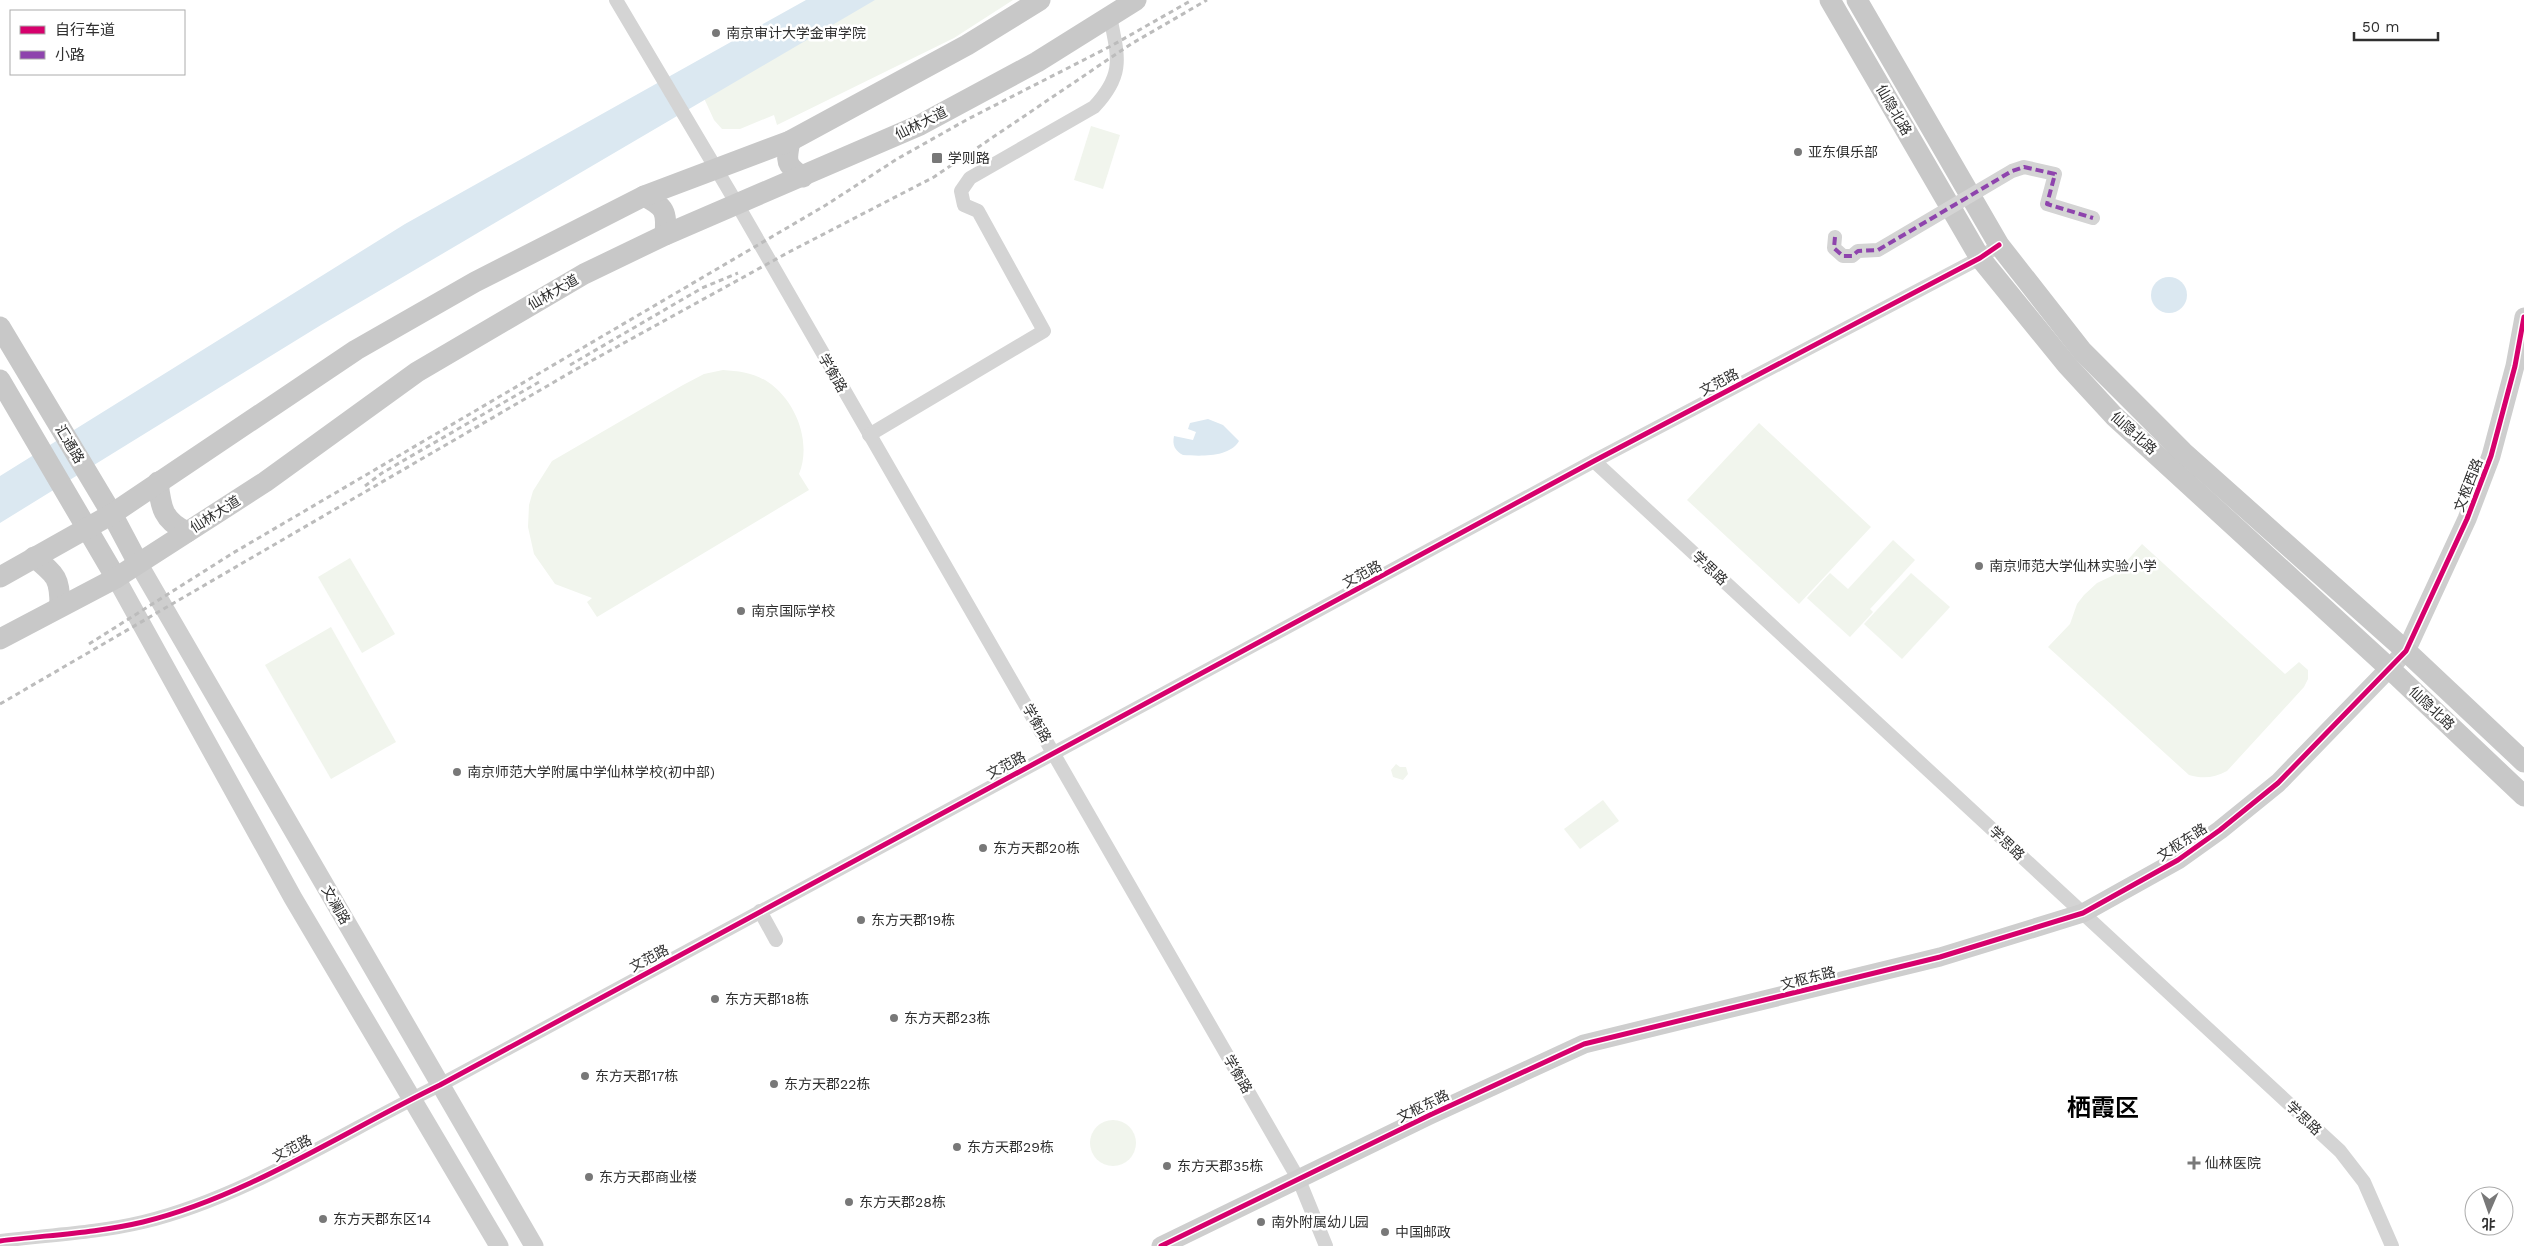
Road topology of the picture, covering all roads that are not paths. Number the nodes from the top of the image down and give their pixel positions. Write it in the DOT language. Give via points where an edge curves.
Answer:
graph roads {
  1 [pos="616,0"];
  2 [pos="1040,0"];
  3 [pos="1136,0"];
  4 [pos="1830,0"];
  5 [pos="1857,0"];
  6 [pos="1110,16"];
  7 [pos="790,140"];
  8 [pos="714,169"];
  9 [pos="803,177"];
  10 [pos="644,196"];
  11 [pos="737,204"];
  12 [pos="2093,218"];
  13 [pos="665,236"];
  14 [pos="1835,237"];
  15 [pos="1999,245"];
  16 [pos="1980,258"];
  17 [pos="2524,317"];
  18 [pos="0,327"];
  19 [pos="0,380"];
  20 [pos="869,435"];
  21 [pos="1594,461"];
  22 [pos="158,482"];
  23 [pos="112,514"];
  24 [pos="88,528"];
  25 [pos="187,532"];
  26 [pos="34,557"];
  27 [pos="138,563"];
  28 [pos="0,577"];
  29 [pos="116,578"];
  30 [pos="60,606"];
  31 [pos="0,639"];
  32 [pos="2406,651"];
  33 [pos="2389,668"];
  34 [pos="1054,752"];
  35 [pos="2524,762"];
  36 [pos="2524,796"];
  37 [pos="760,911"];
  38 [pos="2083,913"];
  39 [pos="776,940"];
  40 [pos="440,1085"];
  41 [pos="413,1098"];
  42 [pos="1299,1180"];
  43 [pos="0,1241"];
  44 [pos="499,1246"];
  45 [pos="534,1246"];
  46 [pos="1161,1246"];
  47 [pos="1326,1246"];
  48 [pos="2392,1246"];
  1 -- 8 [label="street"];
  2 -- 7 [label="main road" via="951,54"];
  3 -- 6 [label="main road, 仙林大道"];
  4 -- 16 [label="main road, 仙隐北路"];
  5 -- 15 [label="main road, 仙隐北路"];
  6 -- 9 [label="main road, 仙林大道" via="1036,62 928,120"];
  6 -- 20 [label="street" via="1119,61 1104,96 1094,107 970,178 961,191 964,205 978,211 1044,331"];
  7 -- 8 [label="main road"];
  7 -- 9 [label="main road" via="787,158 790,169"];
  8 -- 10 [label="main road"];
  8 -- 11 [label="street"];
  9 -- 11 [label="main road, 仙林大道"];
  10 -- 13 [label="main road" via="660,204 667,216"];
  10 -- 22 [label="main road" via="475,282 356,350"];
  11 -- 13 [label="main road, 仙林大道"];
  11 -- 20 [label="street, 学衡路"];
  12 -- 14 [label="street, bridge" via="2047,204 2055,174 2024,167 1878,250 1843,256 1834,248"];
  13 -- 25 [label="main road, 仙林大道" via="584,274 417,372 265,482"];
  15 -- 16 [label="street, 文范路"];
  15 -- 32 [label="main road, 仙隐北路" via="2082,351 2183,452"];
  16 -- 21 [label="street, 文范路"];
  16 -- 33 [label="main road, 仙隐北路" via="2067,365 2114,416"];
  17 -- 32 [label="street, 文枢西路" via="2515,366 2491,456 2467,520"];
  18 -- 23 [label="main road, 汇通路"];
  19 -- 24 [label="main road, 汇通路"];
  20 -- 34 [label="street, 学衡路"];
  21 -- 34 [label="street, 文范路"];
  21 -- 38 [label="street, 学思路"];
  22 -- 23 [label="main road"];
  22 -- 25 [label="main road" via="161,508 172,525"];
  23 -- 24 [label="main road"];
  23 -- 27 [label="main road, 汇通路"];
  24 -- 26 [label="main road"];
  24 -- 29 [label="main road, 汇通路"];
  25 -- 27 [label="main road, 仙林大道"];
  26 -- 28 [label="main road"];
  26 -- 30 [label="main road" via="50,570 60,586"];
  27 -- 29 [label="main road, 仙林大道"];
  27 -- 40 [label="street, 文澜路"];
  29 -- 30 [label="main road, 仙林大道"];
  29 -- 41 [label="street" via="293,898"];
  30 -- 31 [label="main road, 仙林大道"];
  32 -- 33 [label="street, 文枢东路"];
  32 -- 35 [label="main road, 仙隐北路"];
  33 -- 36 [label="main road, 仙隐北路"];
  33 -- 38 [label="street, 文枢东路" via="2278,784 2178,860"];
  34 -- 37 [label="street, 文范路"];
  34 -- 42 [label="street, 学衡路"];
  37 -- 39 [label="street"];
  37 -- 40 [label="street, 文范路"];
  38 -- 42 [label="street, 文枢东路" via="1940,956 1584,1044"];
  38 -- 48 [label="street, 学思路" via="2340,1151 2364,1182"];
  40 -- 41 [label="street, 文范路"];
  40 -- 45 [label="street, 文澜路"];
  41 -- 43 [label="street, 文范路" via="204,1203 143,1222"];
  41 -- 44 [label="street"];
  42 -- 46 [label="street, 文枢东路"];
  42 -- 47 [label="street, 学衡路"];
}
